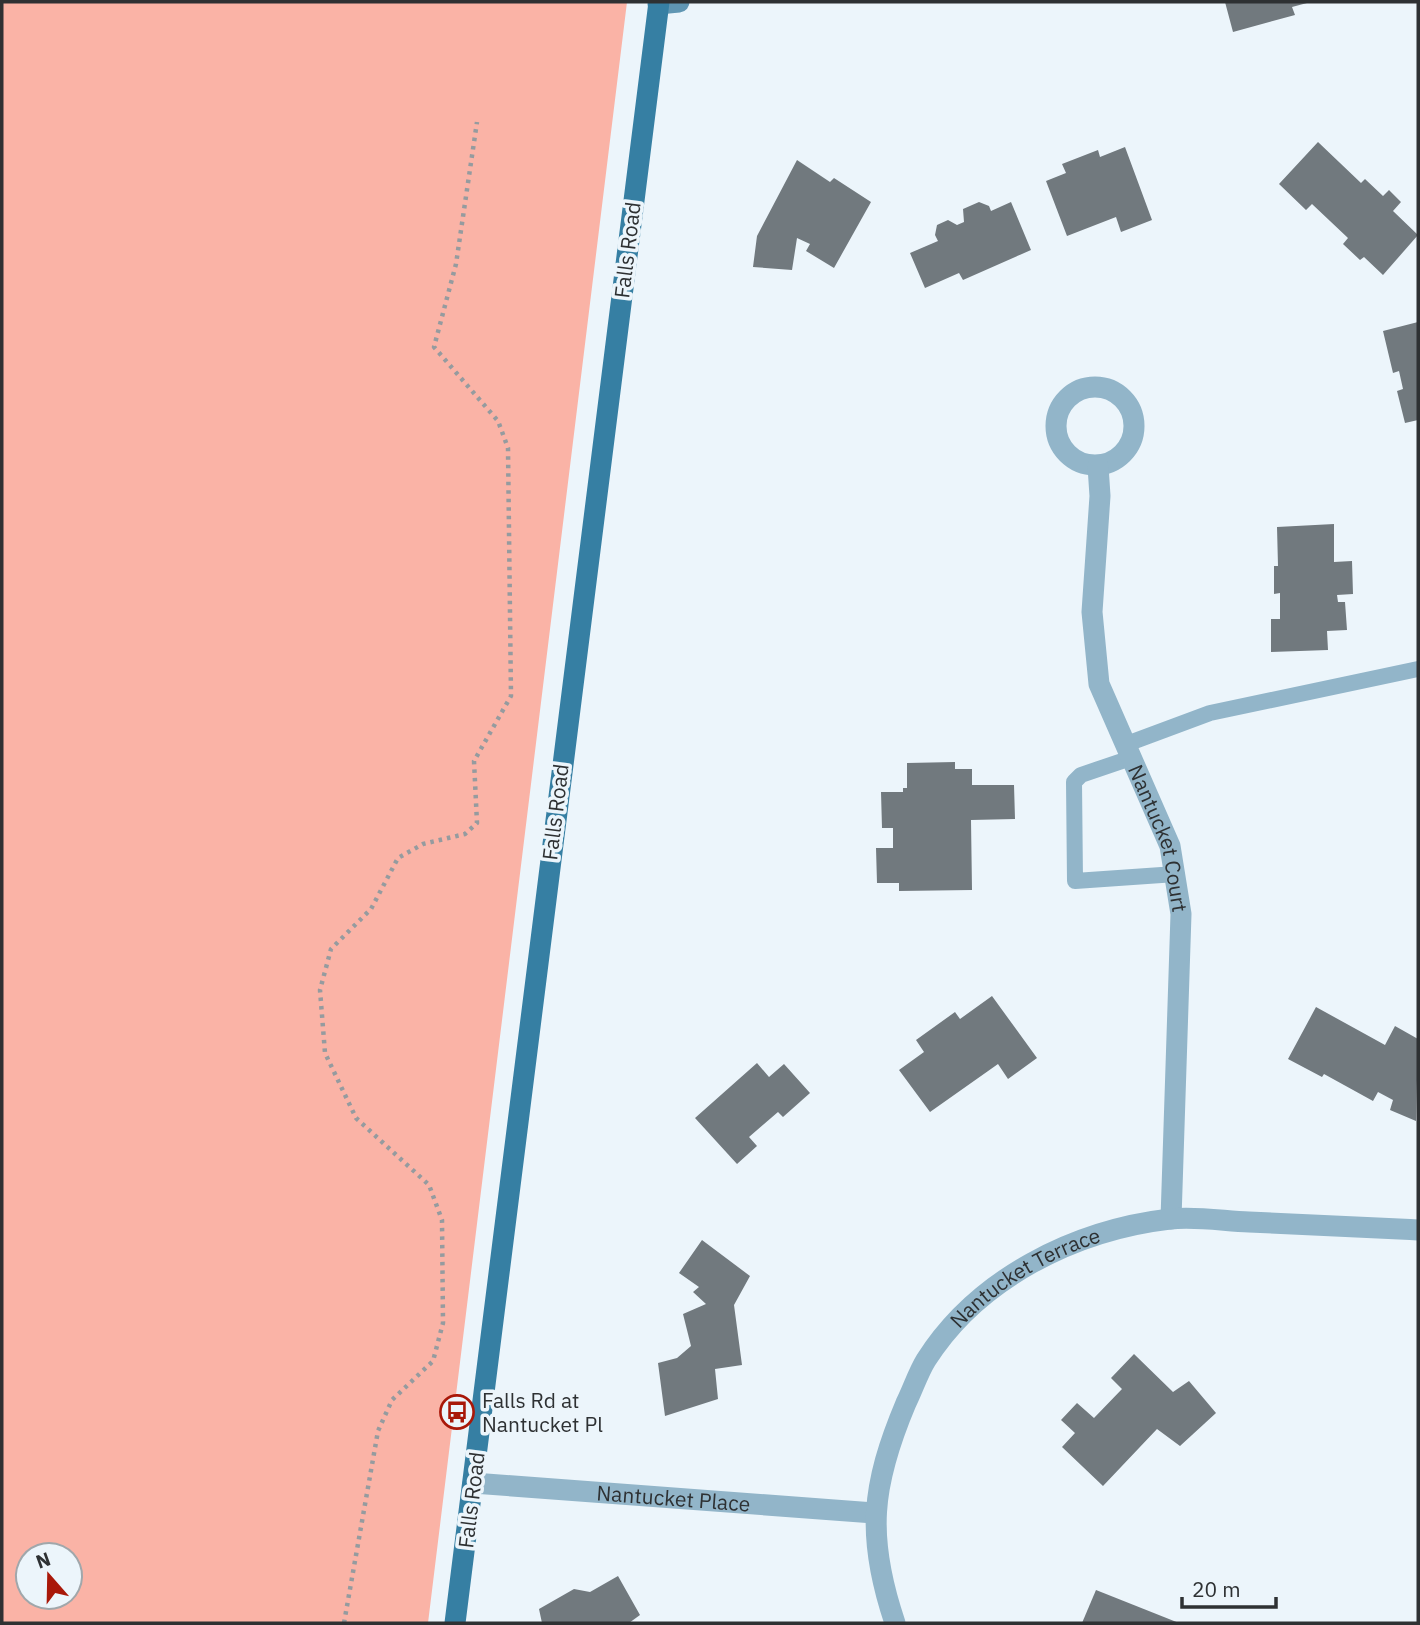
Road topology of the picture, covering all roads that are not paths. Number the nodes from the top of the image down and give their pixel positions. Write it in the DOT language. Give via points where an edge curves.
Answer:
graph roads {
  1 [pos="665,3"];
  2 [pos="1098,466"];
  3 [pos="1418,670"];
  4 [pos="1128,751"];
  5 [pos="1176,874"];
  6 [pos="1171,1219"];
  7 [pos="1418,1230"];
  8 [pos="473,1483"];
  9 [pos="874,1513"];
  10 [pos="455,1623"];
  11 [pos="895,1623"];
  1 -- 8 [label="main road, Falls Road"];
  2 -- 4 [label="street, Nantucket Court" via="1093,645 1099,684"];
  3 -- 4 [label="lane" via="1210,713"];
  4 -- 5 [label="street, Nantucket Court" via="1170,846"];
  4 -- 5 [label="lane" via="1074,782 1075,881"];
  5 -- 6 [label="street, Nantucket Court" via="1181,914"];
  6 -- 7 [label="street, Nantucket Terrace"];
  6 -- 9 [label="street, Nantucket Terrace" via="1112,1231 1052,1252 1006,1278 968,1310 920,1373 885,1459"];
  8 -- 9 [label="street, Nantucket Place"];
  8 -- 10 [label="main road, Falls Road"];
  9 -- 11 [label="street, Nantucket Terrace" via="880,1571"];
}
